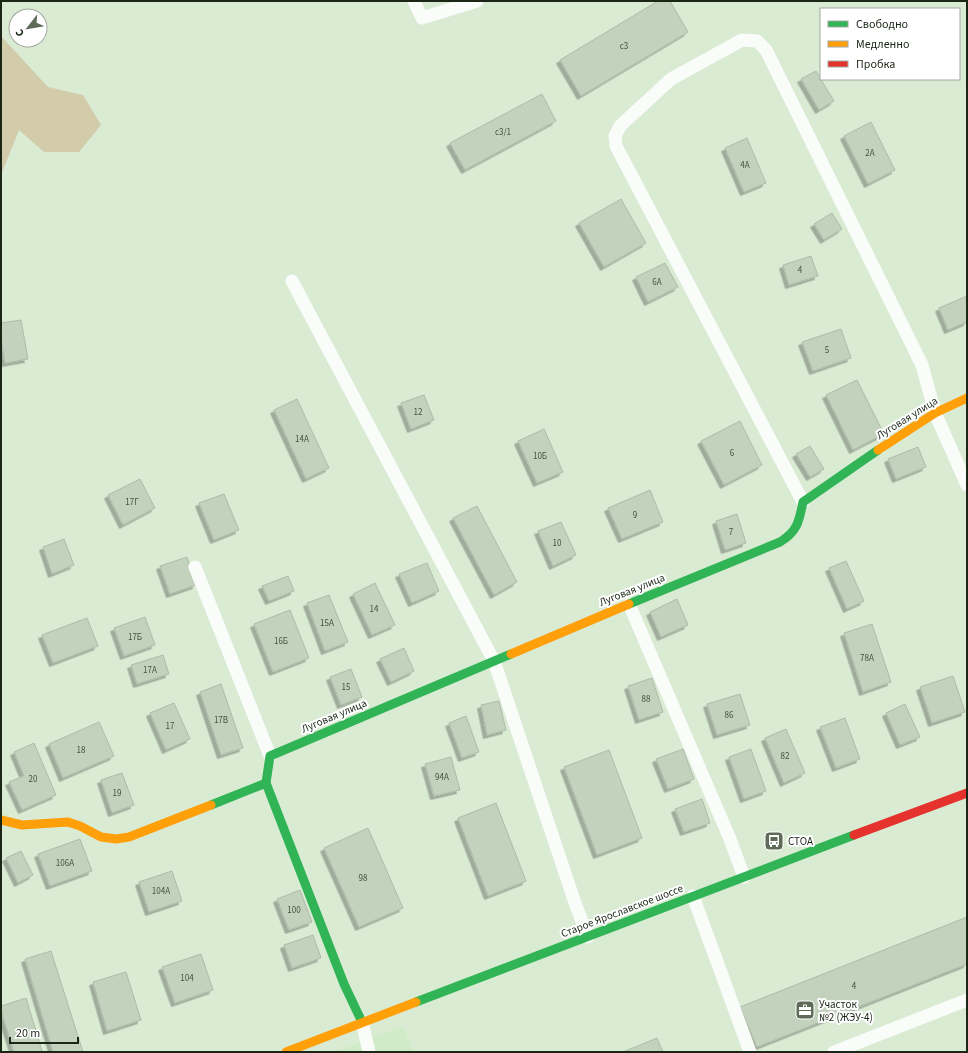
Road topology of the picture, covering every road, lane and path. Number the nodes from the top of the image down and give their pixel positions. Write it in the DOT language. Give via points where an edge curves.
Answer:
graph roads {
  1 [pos="414,1"];
  2 [pos="477,1"];
  3 [pos="292,281"];
  4 [pos="967,398"];
  5 [pos="935,413"];
  6 [pos="967,485"];
  7 [pos="803,502"];
  8 [pos="195,567"];
  9 [pos="628,604"];
  10 [pos="494,661"];
  11 [pos="270,756"];
  12 [pos="266,783"];
  13 [pos="967,793"];
  14 [pos="1,820"];
  15 [pos="744,877"];
  16 [pos="693,896"];
  17 [pos="588,937"];
  18 [pos="967,1000"];
  19 [pos="362,1022"];
  20 [pos="286,1052"];
  21 [pos="369,1052"];
  22 [pos="750,1052"];
  23 [pos="834,1052"];
  1 -- 2 [label="lane" via="422,18"];
  3 -- 10 [label="lane"];
  4 -- 5 [label="street, Луговая улица"];
  5 -- 6 [label="lane"];
  5 -- 7 [label="street, Луговая улица"];
  5 -- 7 [label="lane" via="922,364 766,50 757,41 742,40 671,79 620,126 615,136 616,146"];
  7 -- 9 [label="street, Луговая улица" via="797,526 791,536"];
  8 -- 11 [label="lane"];
  9 -- 10 [label="street, Луговая улица"];
  9 -- 15 [label="lane"];
  10 -- 11 [label="street, Луговая улица"];
  10 -- 17 [label="lane"];
  11 -- 12 [label="street"];
  12 -- 14 [label="street" via="129,838 101,837 68,822 22,825"];
  12 -- 19 [label="street" via="344,984"];
  13 -- 15 [label="street, Старое Ярославское шоссе"];
  15 -- 16 [label="street, Старое Ярославское шоссе"];
  16 -- 17 [label="street, Старое Ярославское шоссе"];
  16 -- 22 [label="lane"];
  17 -- 19 [label="street, Старое Ярославское шоссе"];
  18 -- 23 [label="lane"];
  19 -- 20 [label="street, Старое Ярославское шоссе"];
  19 -- 21 [label="lane"];
}
